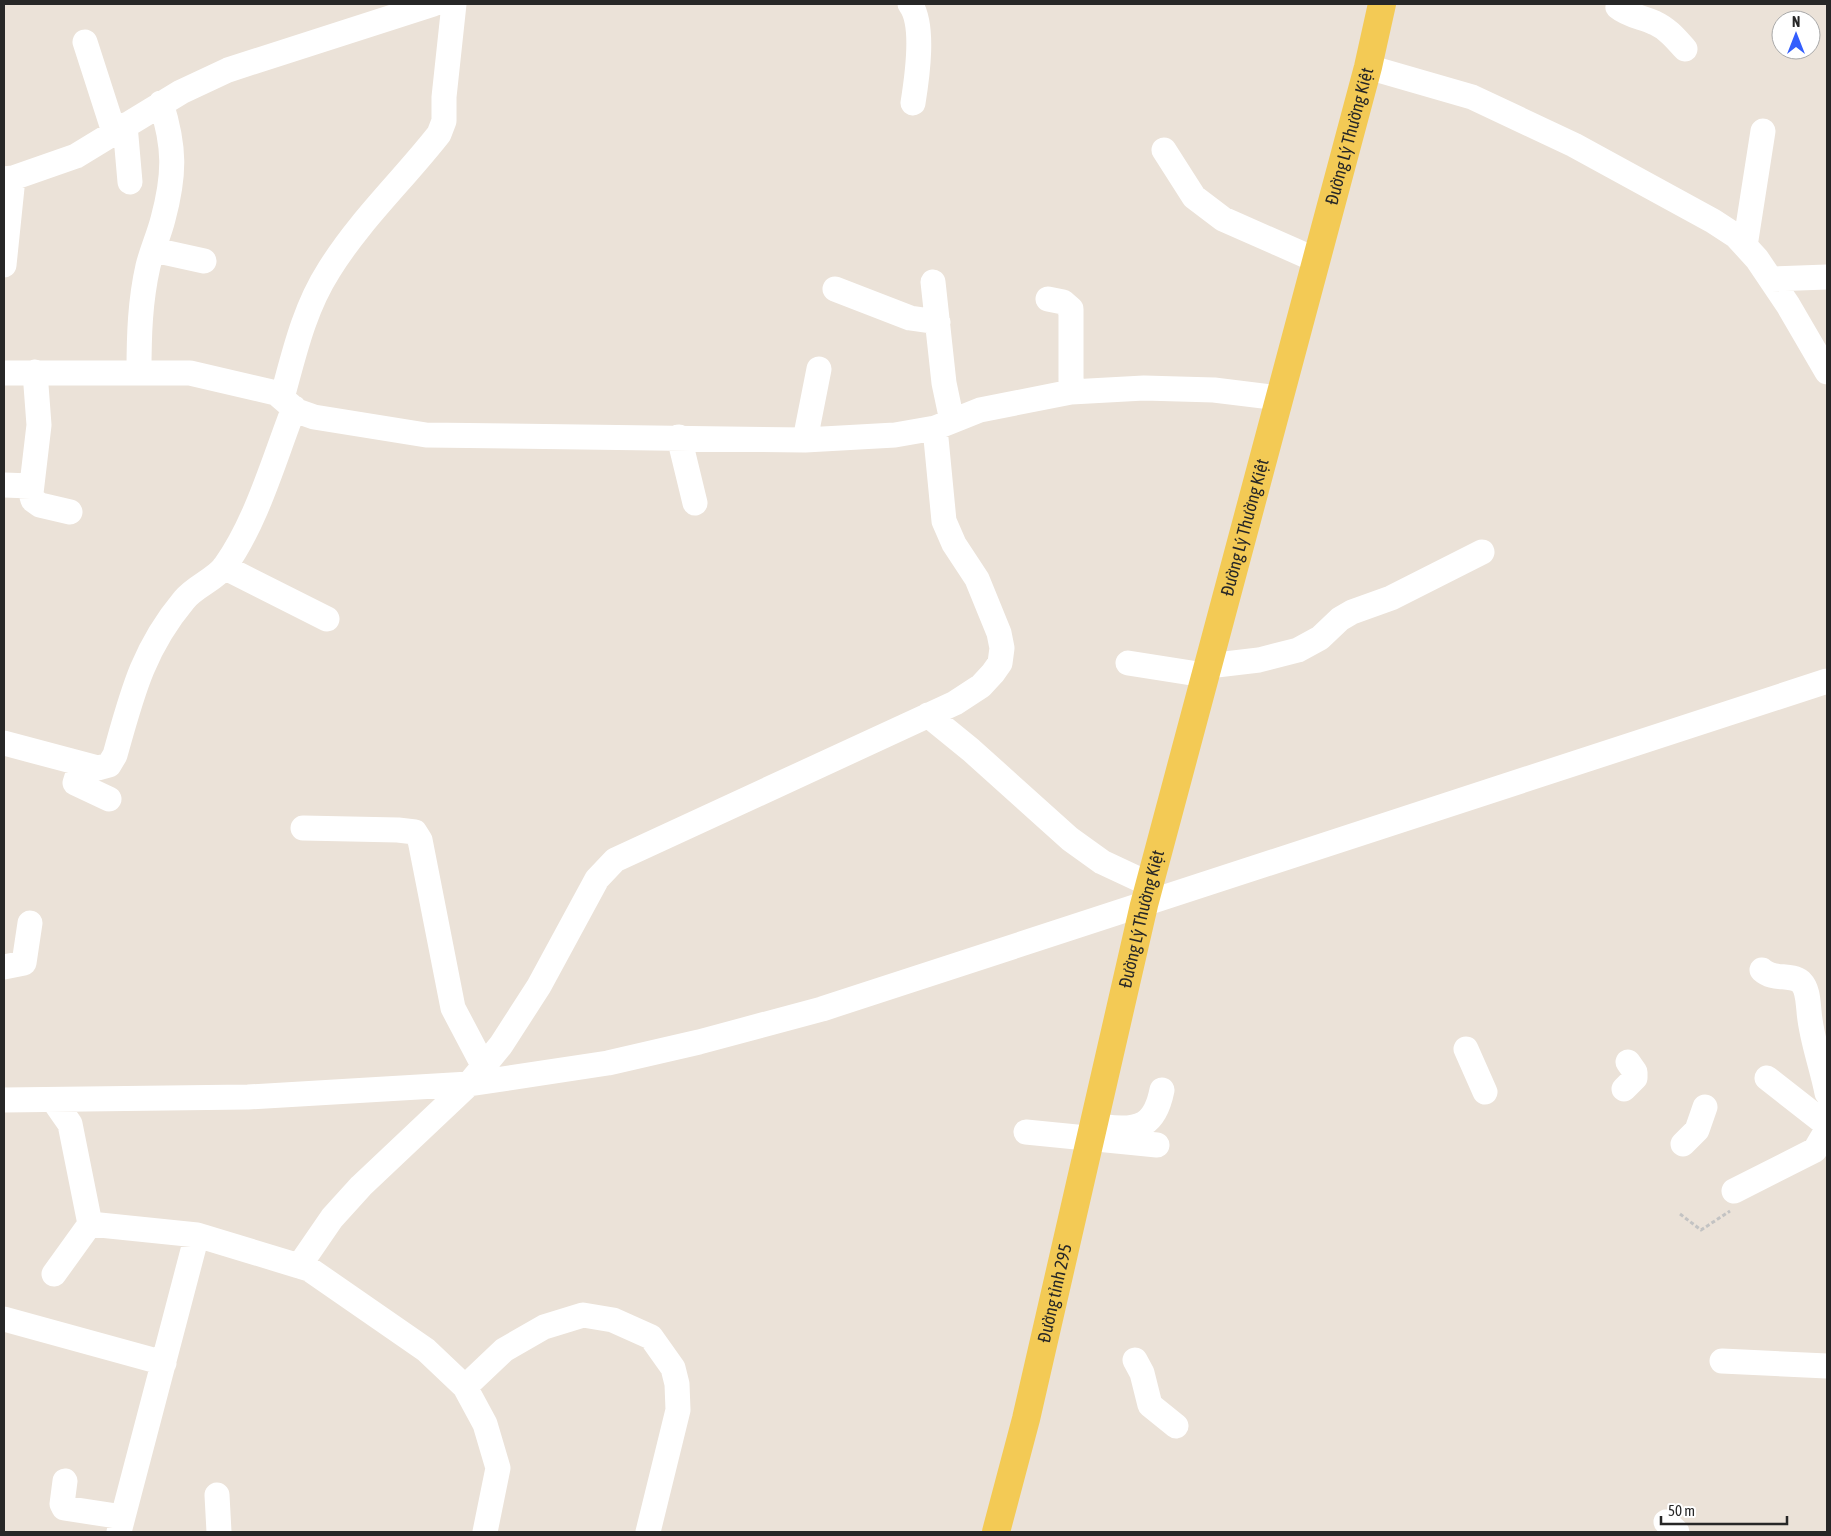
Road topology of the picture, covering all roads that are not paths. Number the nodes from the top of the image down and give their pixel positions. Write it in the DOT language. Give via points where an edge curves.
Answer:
graph roads {
  1 [pos="433,4"];
  2 [pos="454,4"];
  3 [pos="910,4"];
  4 [pos="1382,4"];
  5 [pos="1618,4"];
  6 [pos="85,42"];
  7 [pos="1685,49"];
  8 [pos="1368,67"];
  9 [pos="161,103"];
  10 [pos="913,103"];
  11 [pos="120,129"];
  12 [pos="1763,131"];
  13 [pos="1164,150"];
  14 [pos="8,178"];
  15 [pos="130,182"];
  16 [pos="1745,246"];
  17 [pos="154,250"];
  18 [pos="1316,260"];
  19 [pos="204,262"];
  20 [pos="4,265"];
  21 [pos="1827,277"];
  22 [pos="1770,279"];
  23 [pos="933,282"];
  24 [pos="835,289"];
  25 [pos="1048,299"];
  26 [pos="938,322"];
  27 [pos="819,369"];
  28 [pos="35,372"];
  29 [pos="139,372"];
  30 [pos="1827,372"];
  31 [pos="4,373"];
  32 [pos="1071,392"];
  33 [pos="1279,398"];
  34 [pos="288,403"];
  35 [pos="944,424"];
  36 [pos="679,437"];
  37 [pos="805,440"];
  38 [pos="4,485"];
  39 [pos="31,486"];
  40 [pos="695,503"];
  41 [pos="70,512"];
  42 [pos="1482,552"];
  43 [pos="224,567"];
  44 [pos="327,619"];
  45 [pos="1128,662"];
  46 [pos="1207,669"];
  47 [pos="1827,681"];
  48 [pos="928,715"];
  49 [pos="4,743"];
  50 [pos="81,764"];
  51 [pos="108,799"];
  52 [pos="302,828"];
  53 [pos="1146,895"];
  54 [pos="30,924"];
  55 [pos="4,967"];
  56 [pos="1762,970"];
  57 [pos="1466,1049"];
  58 [pos="1110,1051"];
  59 [pos="1628,1062"];
  60 [pos="476,1075"];
  61 [pos="1767,1078"];
  62 [pos="1624,1089"];
  63 [pos="1162,1090"];
  64 [pos="1485,1092"];
  65 [pos="1827,1093"];
  66 [pos="4,1100"];
  67 [pos="54,1101"];
  68 [pos="1705,1107"];
  69 [pos="1827,1112"];
  70 [pos="1827,1125"];
  71 [pos="1026,1132"];
  72 [pos="1092,1132"];
  73 [pos="1157,1144"];
  74 [pos="1684,1144"];
  75 [pos="1733,1200"];
  76 [pos="90,1224"];
  77 [pos="198,1235"];
  78 [pos="299,1266"];
  79 [pos="54,1274"];
  80 [pos="4,1319"];
  81 [pos="1135,1360"];
  82 [pos="1722,1361"];
  83 [pos="164,1362"];
  84 [pos="1827,1366"];
  85 [pos="465,1387"];
  86 [pos="1176,1426"];
  87 [pos="65,1481"];
  88 [pos="217,1495"];
  89 [pos="121,1525"];
  90 [pos="219,1532"];
  91 [pos="485,1532"];
  92 [pos="648,1532"];
  93 [pos="996,1532"];
  1 -- 9 [label="street" via="228,70"];
  2 -- 34 [label="street" via="444,121 439,134 350,238 328,271 298,337"];
  3 -- 10 [label="street" via="916,11 918,25"];
  4 -- 8 [label="main road, Đường Lý Thường Kiệt"];
  5 -- 7 [label="street" via="1625,12 1656,23 1670,32"];
  6 -- 11 [label="street"];
  8 -- 16 [label="street" via="1472,97 1574,145 1704,216 1736,236"];
  8 -- 18 [label="main road, Đường Lý Thường Kiệt"];
  9 -- 11 [label="street"];
  9 -- 17 [label="street" via="171,135 173,158 164,219"];
  11 -- 14 [label="street" via="76,156"];
  11 -- 15 [label="street"];
  12 -- 16 [label="street"];
  13 -- 18 [label="street" via="1194,197 1223,219"];
  14 -- 20 [label="street"];
  16 -- 22 [label="street"];
  17 -- 19 [label="street"];
  17 -- 29 [label="street" via="142,300"];
  18 -- 33 [label="main road, Đường Lý Thường Kiệt"];
  21 -- 22 [label="street"];
  22 -- 30 [label="street"];
  23 -- 26 [label="street"];
  24 -- 26 [label="street" via="910,318"];
  25 -- 32 [label="street" via="1064,302 1071,309"];
  26 -- 35 [label="street"];
  27 -- 37 [label="street"];
  28 -- 29 [label="street"];
  28 -- 31 [label="street"];
  28 -- 39 [label="street" via="40,425"];
  29 -- 34 [label="street" via="190,373 276,393"];
  32 -- 33 [label="street" via="1144,388 1214,390"];
  32 -- 35 [label="street" via="980,410"];
  33 -- 46 [label="main road, Đường Lý Thường Kiệt"];
  34 -- 36 [label="street" via="314,418 426,435"];
  34 -- 43 [label="street" via="247,528"];
  35 -- 37 [label="street" via="895,435"];
  35 -- 48 [label="street" via="944,521 954,544 977,579 1002,648 1000,662 981,686"];
  36 -- 37 [label="street"];
  36 -- 40 [label="street"];
  38 -- 39 [label="street"];
  39 -- 41 [label="street" via="33,500 40,505"];
  42 -- 46 [label="street" via="1391,598 1352,612 1320,638 1298,650"];
  43 -- 44 [label="street"];
  43 -- 50 [label="street" via="186,597 164,624 141,668 115,755 109,765 98,768"];
  45 -- 46 [label="street" via="1198,674"];
  46 -- 53 [label="main road, Đường Lý Thường Kiệt"];
  47 -- 53 [label="street"];
  48 -- 53 [label="street" via="1070,840"];
  48 -- 60 [label="street" via="615,860 597,879 540,986 501,1045"];
  49 -- 50 [label="street"];
  50 -- 51 [label="street" via="75,783"];
  52 -- 60 [label="street" via="415,832 420,840 453,1008"];
  53 -- 58 [label="main road, Đường Lý Thường Kiệt"];
  53 -- 60 [label="street" via="822,1009 700,1042 608,1063"];
  54 -- 55 [label="street" via="24,962"];
  56 -- 65 [label="street" via="1772,977 1786,977 1804,986 1810,1030 1822,1062"];
  57 -- 64 [label="street"];
  58 -- 72 [label="main road, Đường tỉnh 295"];
  59 -- 62 [label="street" via="1635,1078"];
  60 -- 67 [label="street" via="248,1097"];
  60 -- 78 [label="street" via="361,1186 332,1218"];
  61 -- 70 [label="street"];
  63 -- 72 [label="street" via="1159,1106 1146,1124"];
  66 -- 67 [label="street"];
  67 -- 76 [label="street" via="70,1124"];
  68 -- 74 [label="street" via="1697,1130"];
  69 -- 70 [label="street"];
  70 -- 75 [label="street" via="1815,1150"];
  71 -- 72 [label="street"];
  72 -- 73 [label="street"];
  72 -- 93 [label="main road, Đường tỉnh 295" via="1026,1419"];
  76 -- 77 [label="street"];
  76 -- 79 [label="street"];
  77 -- 78 [label="street"];
  77 -- 83 [label="street"];
  78 -- 85 [label="street" via="309,1269 426,1350"];
  80 -- 83 [label="street"];
  81 -- 86 [label="street" via="1142,1373 1150,1406"];
  82 -- 84 [label="street"];
  83 -- 89 [label="street"];
  85 -- 91 [label="street" via="484,1424 498,1468"];
  85 -- 92 [label="street" via="504,1350 544,1326 583,1315 613,1320 651,1337 672,1368 677,1384 678,1410"];
  87 -- 89 [label="street" via="64,1508"];
  88 -- 90 [label="street"];
}
